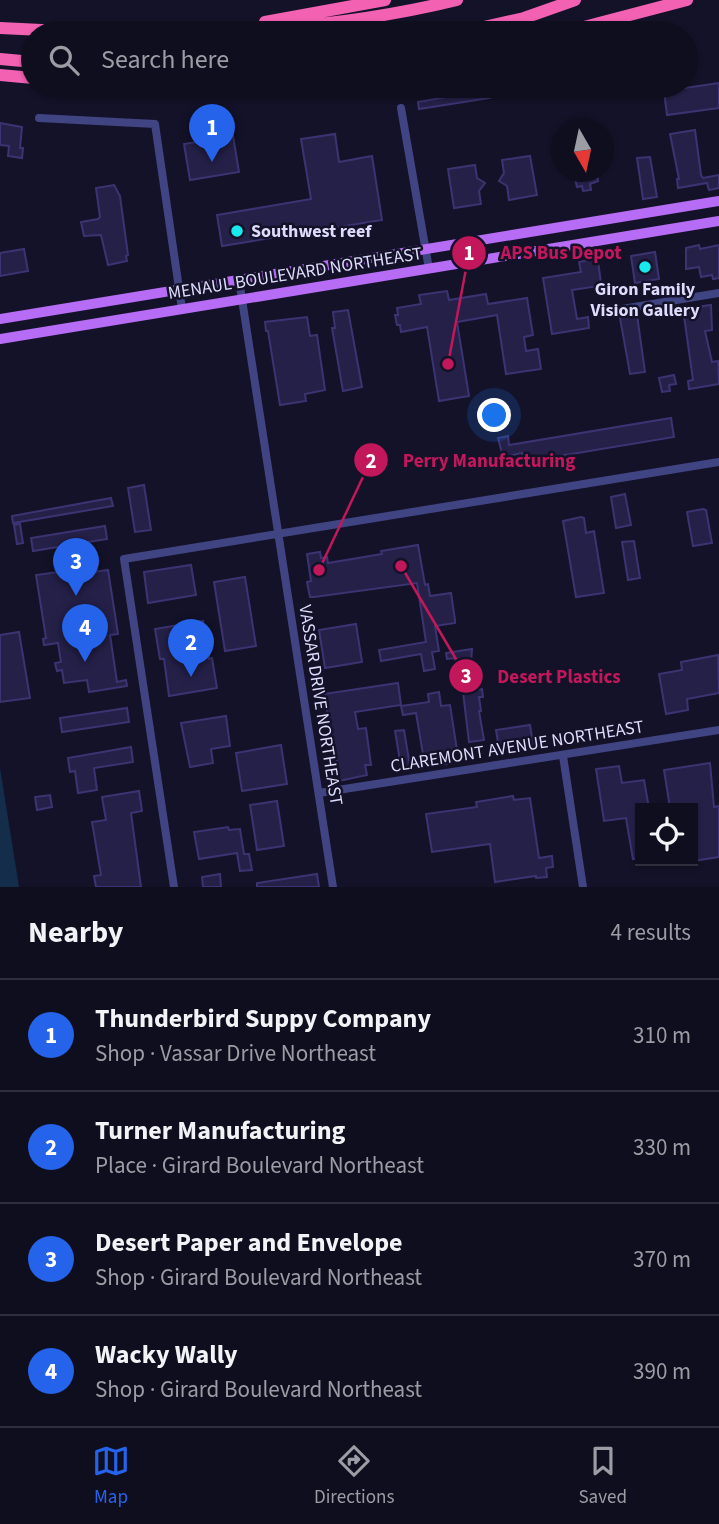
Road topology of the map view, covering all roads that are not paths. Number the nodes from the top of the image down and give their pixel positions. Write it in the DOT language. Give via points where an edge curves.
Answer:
graph roads {
  1 [pos="385,0"];
  2 [pos="457,0"];
  3 [pos="575,0"];
  4 [pos="687,0"];
  5 [pos="276,21"];
  6 [pos="350,21"];
  7 [pos="511,21"];
  8 [pos="607,21"];
  9 [pos="0,28"];
  10 [pos="21,29"];
  11 [pos="0,59"];
  12 [pos="21,61"];
  13 [pos="0,75"];
  14 [pos="21,77"];
  15 [pos="401,108"];
  16 [pos="39,118"];
  17 [pos="719,201"];
  18 [pos="719,221"];
  19 [pos="425,250"];
  20 [pos="429,269"];
  21 [pos="239,280"];
  22 [pos="179,289"];
  23 [pos="719,293"];
  24 [pos="242,299"];
  25 [pos="182,309"];
  26 [pos="598,313"];
  27 [pos="0,319"];
  28 [pos="0,339"];
  29 [pos="719,462"];
  30 [pos="278,534"];
  31 [pos="719,730"];
  32 [pos="563,756"];
  33 [pos="319,793"];
  34 [pos="174,887"];
  35 [pos="333,887"];
  36 [pos="583,887"];
  1 -- 5 [label="highway"];
  2 -- 6 [label="highway"];
  3 -- 7 [label="highway"];
  4 -- 8 [label="highway"];
  9 -- 10 [label="highway"];
  11 -- 12 [label="highway"];
  13 -- 14 [label="highway"];
  15 -- 19 [label="street"];
  16 -- 22 [label="street" via="155,124"];
  17 -- 19 [label="main road, MENAUL BOULEVARD NORTHEAST"];
  18 -- 20 [label="main road, MENAUL BOULEVARD NORTHEAST"];
  19 -- 20 [label="street"];
  19 -- 21 [label="main road, MENAUL BOULEVARD NORTHEAST"];
  20 -- 24 [label="main road, MENAUL BOULEVARD NORTHEAST"];
  21 -- 22 [label="main road, MENAUL BOULEVARD NORTHEAST"];
  21 -- 24 [label="street, VASSAR DRIVE NORTHEAST"];
  22 -- 25 [label="street"];
  22 -- 27 [label="main road, MENAUL BOULEVARD NORTHEAST"];
  23 -- 26 [label="street"];
  24 -- 25 [label="main road, MENAUL BOULEVARD NORTHEAST"];
  24 -- 30 [label="street, VASSAR DRIVE NORTHEAST"];
  25 -- 28 [label="main road, MENAUL BOULEVARD NORTHEAST"];
  29 -- 30 [label="street"];
  30 -- 33 [label="street, VASSAR DRIVE NORTHEAST"];
  30 -- 34 [label="street" via="124,559"];
  31 -- 32 [label="street, CLAREMONT AVENUE NORTHEAST"];
  32 -- 33 [label="street, CLAREMONT AVENUE NORTHEAST"];
  32 -- 36 [label="street"];
  33 -- 35 [label="street, VASSAR DRIVE NORTHEAST"];
}
